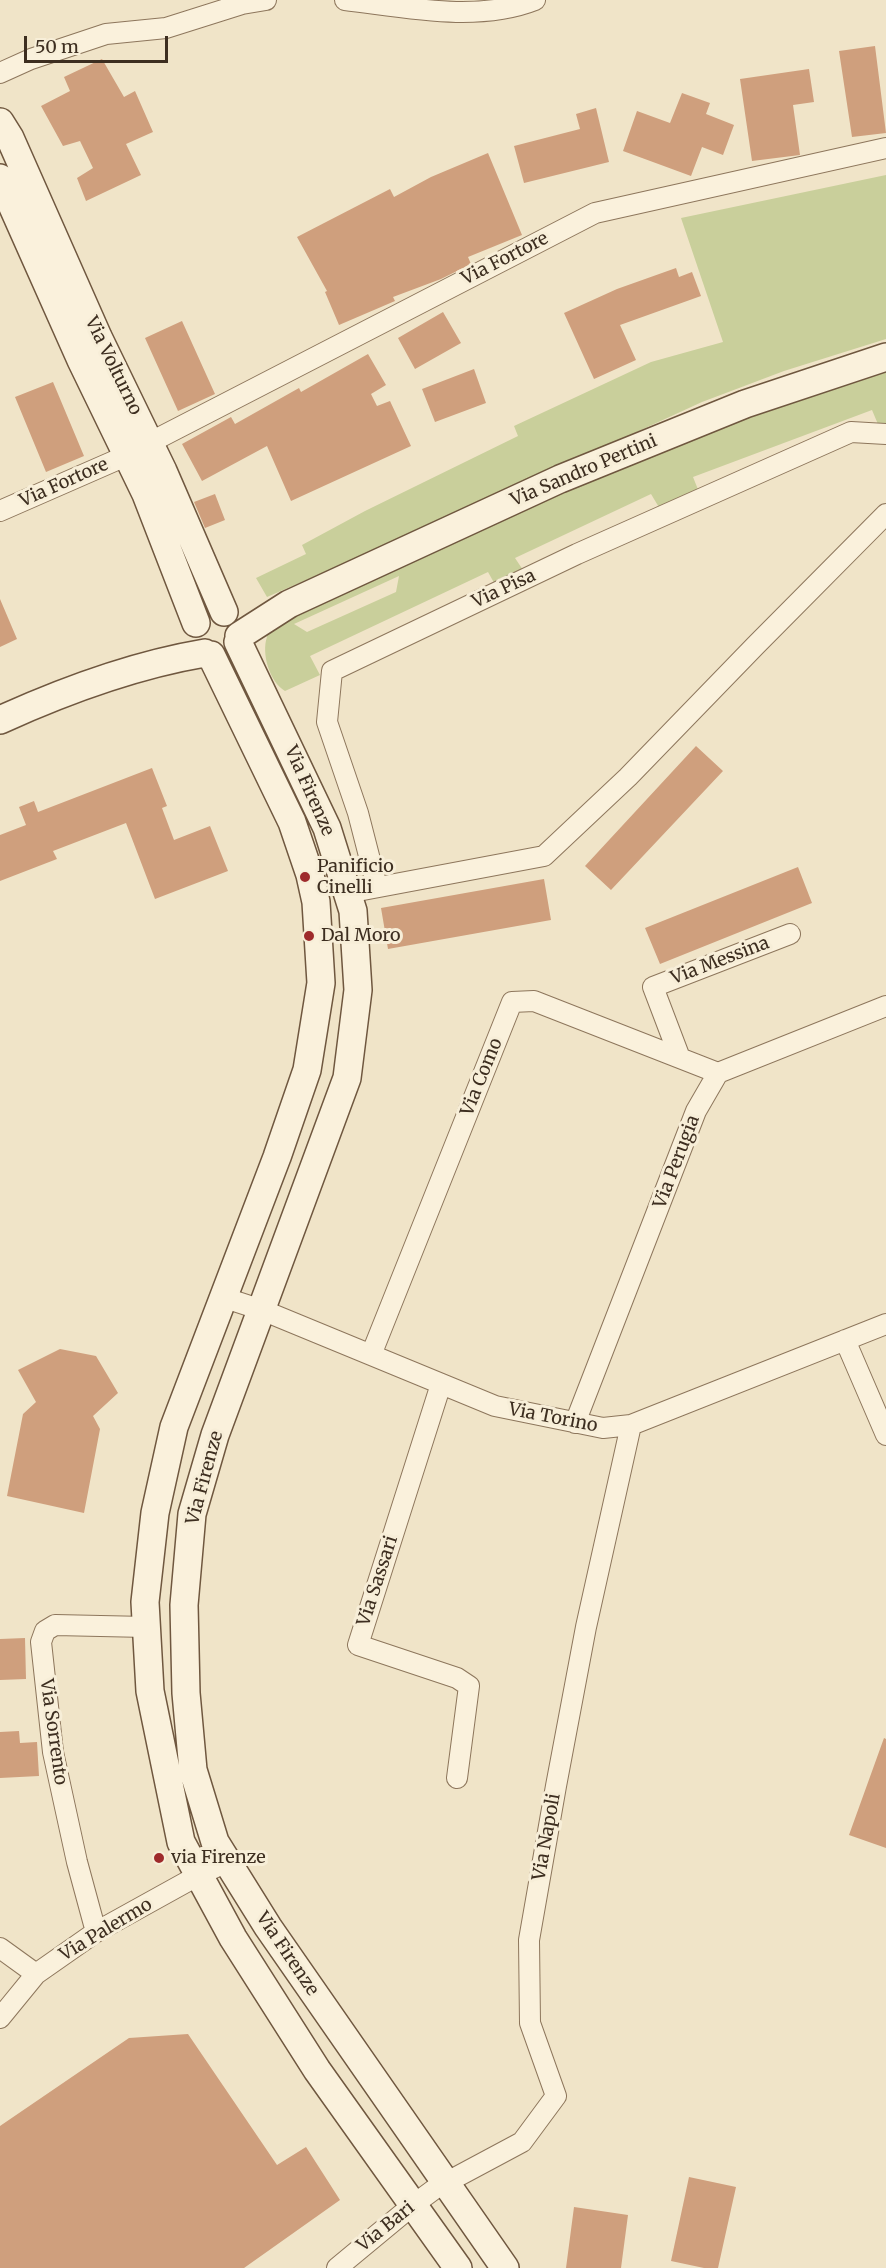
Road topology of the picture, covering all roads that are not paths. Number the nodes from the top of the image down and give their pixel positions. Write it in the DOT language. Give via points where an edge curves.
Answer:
graph roads {
  1 [pos="266,0"];
  2 [pos="345,0"];
  3 [pos="535,0"];
  4 [pos="0,73"];
  5 [pos="0,122"];
  6 [pos="886,148"];
  7 [pos="0,178"];
  8 [pos="886,357"];
  9 [pos="886,434"];
  10 [pos="139,449"];
  11 [pos="0,511"];
  12 [pos="886,514"];
  13 [pos="232,626"];
  14 [pos="202,640"];
  15 [pos="0,720"];
  16 [pos="377,887"];
  17 [pos="347,893"];
  18 [pos="790,934"];
  19 [pos="886,1006"];
  20 [pos="680,1058"];
  21 [pos="718,1073"];
  22 [pos="222,1297"];
  23 [pos="262,1310"];
  24 [pos="886,1324"];
  25 [pos="845,1340"];
  26 [pos="371,1355"];
  27 [pos="441,1384"];
  28 [pos="575,1423"];
  29 [pos="631,1425"];
  30 [pos="886,1435"];
  31 [pos="146,1627"];
  32 [pos="457,1778"];
  33 [pos="227,1862"];
  34 [pos="199,1875"];
  35 [pos="96,1932"];
  36 [pos="0,1948"];
  37 [pos="36,1974"];
  38 [pos="0,2018"];
  39 [pos="441,2185"];
  40 [pos="413,2205"];
  41 [pos="337,2268"];
  42 [pos="458,2268"];
  43 [pos="505,2268"];
  1 -- 4 [label="street" via="166,28 106,34"];
  2 -- 3 [label="street" via="469,12"];
  5 -- 10 [label="street, Via Volturno" via="98,337"];
  6 -- 10 [label="street, Via Fortore" via="595,213"];
  7 -- 10 [label="street, Via Volturno" via="81,360"];
  8 -- 13 [label="street, Via Sandro Pertini" via="745,404 560,479 289,604"];
  9 -- 16 [label="street, Via Pisa" via="851,432 578,554 332,671 327,722 358,813"];
  10 -- 11 [label="street, Via Fortore"];
  10 -- 13 [label="street, Via Volturno"];
  10 -- 14 [label="street, Via Volturno" via="146,494"];
  12 -- 16 [label="street" via="628,777 544,856"];
  13 -- 14 [label="street, Via Sandro Pertini" via="227,653"];
  13 -- 14 [label="street, Via Sandro Pertini" via="208,612"];
  13 -- 17 [label="street, Via Firenze" via="327,828"];
  14 -- 15 [label="street, Via Sandro Pertini"];
  14 -- 22 [label="street, Via Firenze" via="292,822 316,902 321,983 307,1070"];
  16 -- 17 [label="street"];
  17 -- 23 [label="street, Via Firenze" via="353,911 358,990 347,1078"];
  18 -- 20 [label="street, Via Messina" via="653,987"];
  19 -- 21 [label="street"];
  20 -- 21 [label="street, Via Como"];
  20 -- 26 [label="street, Via Como" via="534,1001 513,1002"];
  21 -- 28 [label="street, Via Perugia" via="696,1111"];
  22 -- 23 [label="street, Via Torino"];
  22 -- 31 [label="street, Via Firenze" via="174,1427 155,1513"];
  23 -- 26 [label="street, Via Torino"];
  23 -- 33 [label="street, Via Firenze" via="215,1435 192,1514 184,1605 193,1770 215,1842"];
  24 -- 25 [label="street, Via Torino"];
  25 -- 29 [label="street, Via Torino"];
  25 -- 30 [label="street"];
  26 -- 27 [label="street, Via Torino"];
  27 -- 28 [label="street, Via Torino" via="495,1406"];
  27 -- 32 [label="street, Via Sassari" via="358,1645 457,1678 469,1686"];
  28 -- 29 [label="street, Via Torino" via="603,1428"];
  29 -- 39 [label="street, Via Napoli" via="582,1650 530,1940 530,2024 556,2096 522,2142"];
  31 -- 34 [label="street, Via Firenze" via="150,1691 181,1842"];
  31 -- 35 [label="street, Via Sorrento" via="55,1625 45,1630 41,1642 53,1752"];
  33 -- 34 [label="street, Via Palermo"];
  33 -- 39 [label="street, Via Firenze"];
  34 -- 35 [label="street, Via Palermo"];
  34 -- 40 [label="street, Via Firenze" via="233,1938 317,2070"];
  35 -- 37 [label="street, Via Palermo"];
  36 -- 37 [label="street"];
  37 -- 38 [label="street, Via Palermo"];
  39 -- 40 [label="street, Via Bari"];
  39 -- 43 [label="street, Via Firenze"];
  40 -- 41 [label="street, Via Bari"];
  40 -- 42 [label="street, Via Firenze"];
}
